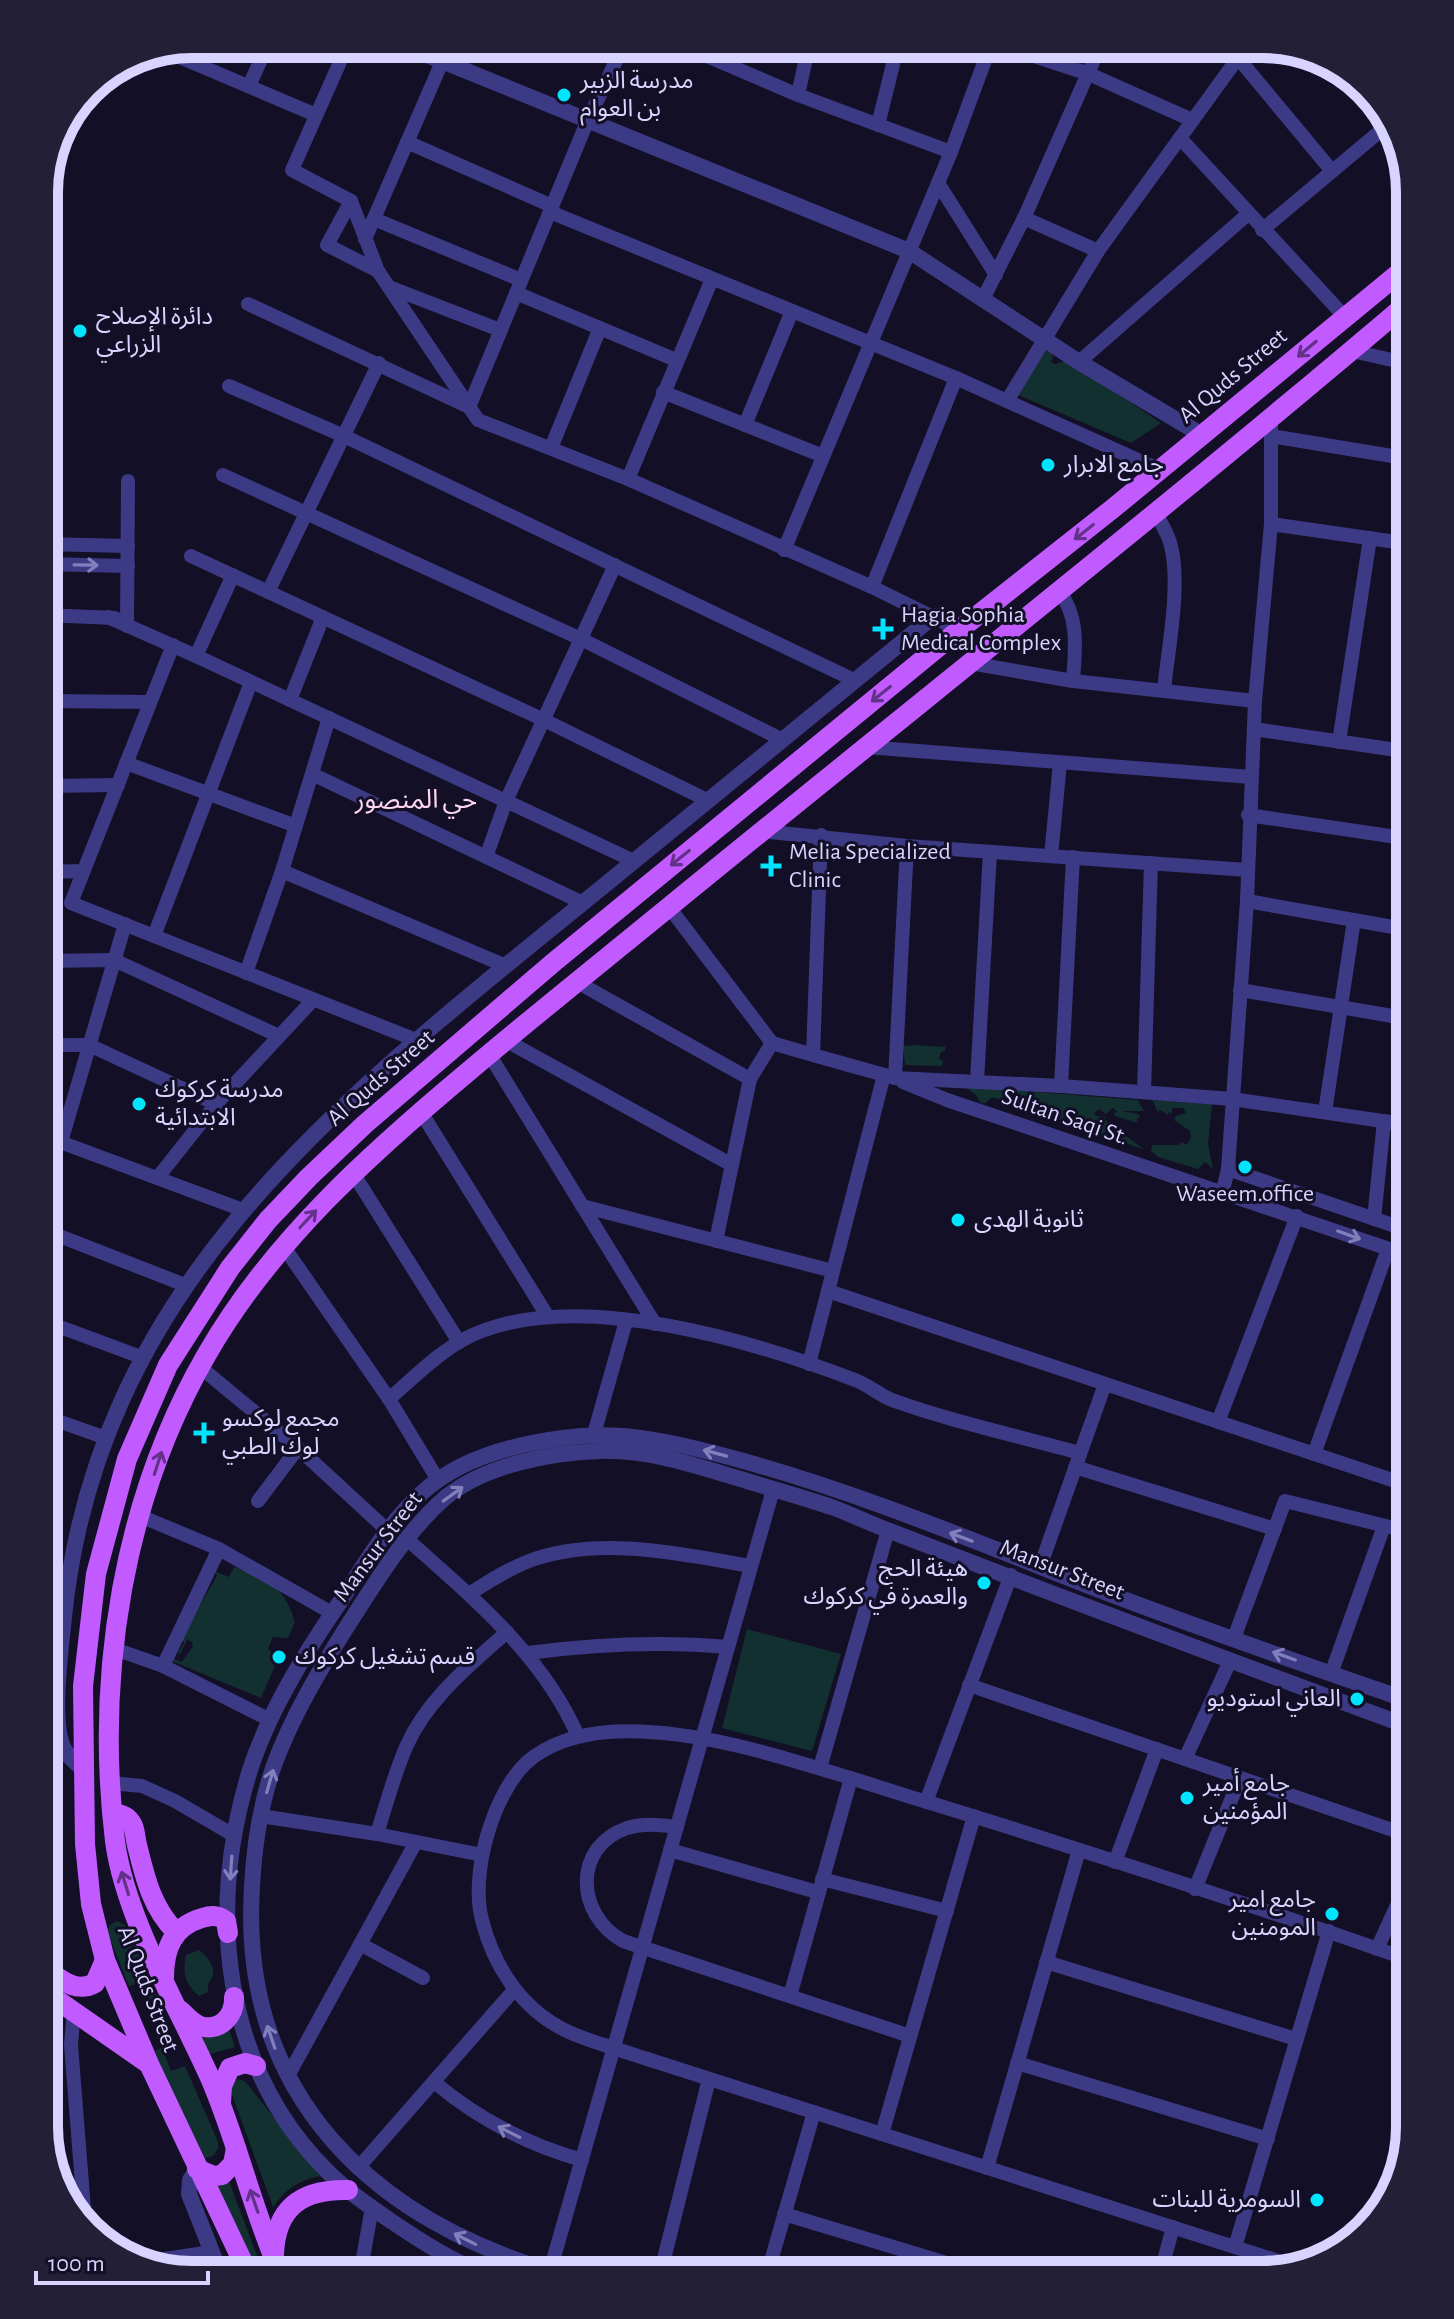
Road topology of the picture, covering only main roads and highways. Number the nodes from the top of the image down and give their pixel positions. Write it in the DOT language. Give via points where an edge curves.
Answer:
graph roads {
  1 [pos="1396,275"];
  2 [pos="1396,313"];
  3 [pos="1111,510"];
  4 [pos="1130,532"];
  5 [pos="424,1074"];
  6 [pos="442,1094"];
  7 [pos="96,1574"];
  8 [pos="124,1581"];
  9 [pos="113,1813"];
  10 [pos="176,1932"];
  11 [pos="228,1933"];
  12 [pos="105,1960"];
  13 [pos="58,1977"];
  14 [pos="164,1978"];
  15 [pos="234,1997"];
  16 [pos="58,1999"];
  17 [pos="177,2007"];
  18 [pos="149,2064"];
  19 [pos="256,2066"];
  20 [pos="222,2107"];
  21 [pos="236,2148"];
  22 [pos="197,2169"];
  23 [pos="348,2190"];
  24 [pos="242,2261"];
  25 [pos="275,2261"];
  26 [pos="277,2261"];
  1 -- 3 [label="main road, Al Quds Street, one-way"];
  2 -- 4 [label="main road, Al Quds Street" via="1271,426"];
  3 -- 4 [label="main road"];
  3 -- 5 [label="main road, Al Quds Street, one-way" via="554,962"];
  4 -- 6 [label="main road, Al Quds Street"];
  5 -- 6 [label="main road"];
  5 -- 7 [label="main road, Al Quds Street" via="268,1220 195,1319 136,1436"];
  8 -- 6 [label="main road, Al Quds Street, one-way" via="163,1448 228,1321 284,1247 353,1173"];
  7 -- 8 [label="main road"];
  7 -- 12 [label="main road, Al Quds Street" via="83,1686 83,1769 88,1878"];
  8 -- 9 [label="main road, Al Quds Street" via="109,1697"];
  9 -- 10 [label="main road" via="132,1822 155,1905"];
  14 -- 9 [label="main road, Al Quds Street, one-way" via="124,1882"];
  10 -- 11 [label="main road" via="213,1916 226,1921"];
  10 -- 14 [label="main road"];
  12 -- 13 [label="main road" via="95,1983 83,1988"];
  12 -- 18 [label="main road, Al Quds Street"];
  14 -- 17 [label="main road, Al Quds Street"];
  15 -- 17 [label="main road" via="228,2019 214,2027 197,2025"];
  16 -- 18 [label="main road"];
  17 -- 20 [label="main road, Al Quds Street"];
  18 -- 22 [label="main road, Al Quds Street"];
  19 -- 20 [label="main road" via="230,2068 222,2086"];
  20 -- 21 [label="main road, Al Quds Street"];
  21 -- 22 [label="main road" via="233,2164 222,2175"];
  25 -- 21 [label="main road, Al Quds Street, one-way"];
  22 -- 24 [label="main road, Al Quds Street"];
  23 -- 26 [label="main road" via="329,2190 288,2209 277,2230"];
}
